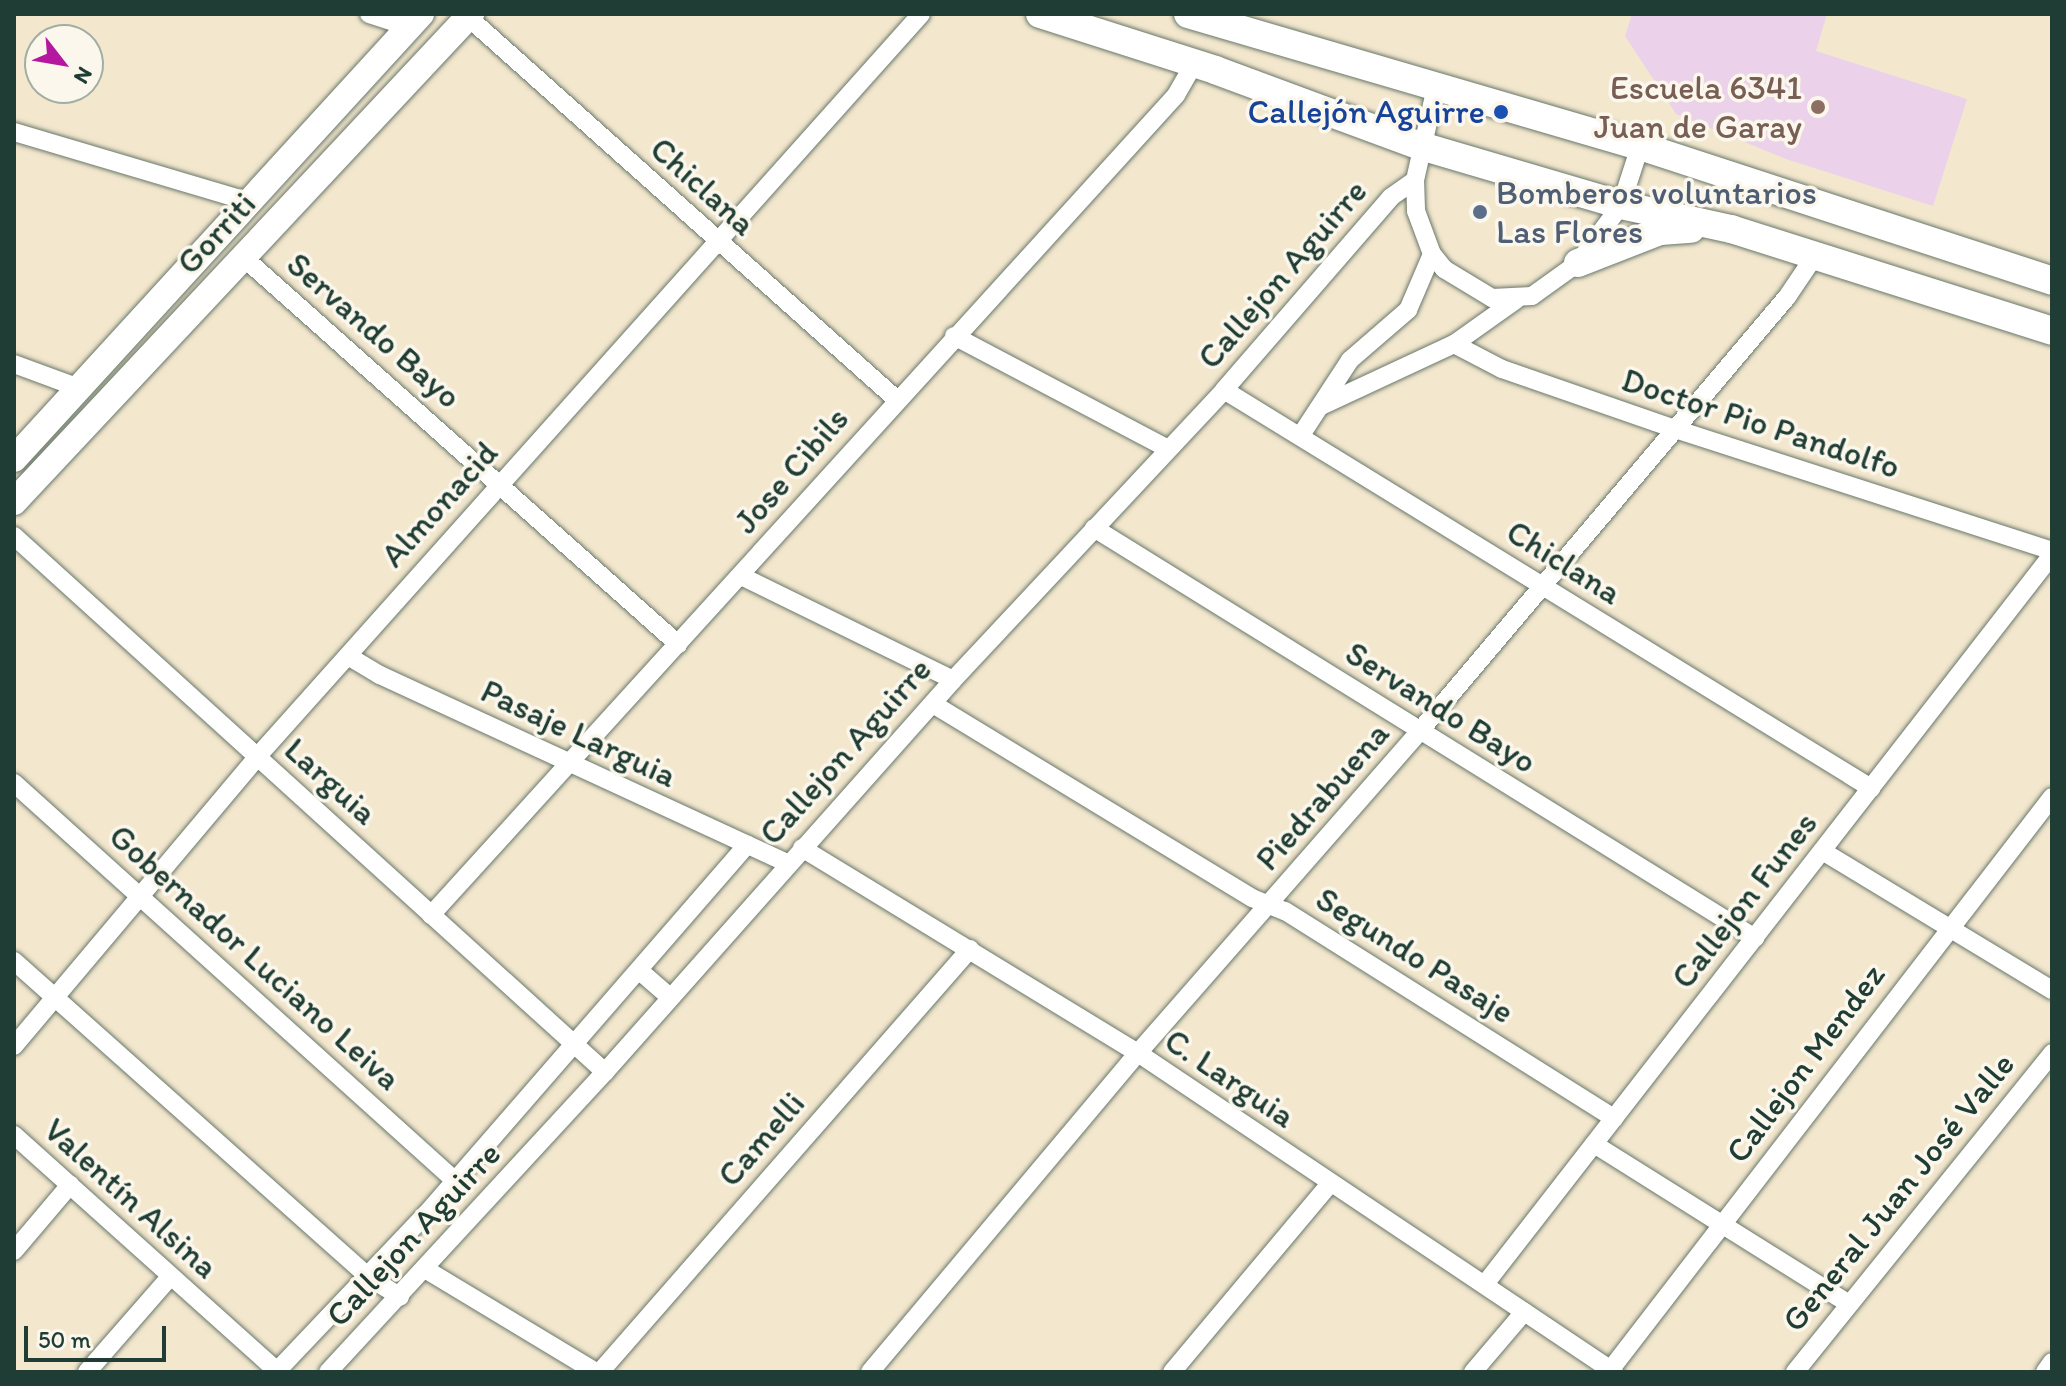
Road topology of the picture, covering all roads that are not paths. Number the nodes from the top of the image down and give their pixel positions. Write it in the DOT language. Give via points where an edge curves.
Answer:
graph roads {
  1 [pos="369,14"];
  2 [pos="921,14"];
  3 [pos="1040,14"];
  4 [pos="1188,14"];
  5 [pos="470,16"];
  6 [pos="415,21"];
  7 [pos="1194,64"];
  8 [pos="1436,87"];
  9 [pos="14,132"];
  10 [pos="1421,146"];
  11 [pos="1640,146"];
  12 [pos="1415,180"];
  13 [pos="247,201"];
  14 [pos="1621,205"];
  15 [pos="1731,229"];
  16 [pos="718,243"];
  17 [pos="1432,254"];
  18 [pos="242,256"];
  19 [pos="1814,257"];
  20 [pos="1578,263"];
  21 [pos="2052,281"];
  22 [pos="1516,300"];
  23 [pos="2052,331"];
  24 [pos="954,336"];
  25 [pos="1454,344"];
  26 [pos="14,364"];
  27 [pos="79,388"];
  28 [pos="1224,390"];
  29 [pos="896,399"];
  30 [pos="1323,405"];
  31 [pos="1675,429"];
  32 [pos="1301,435"];
  33 [pos="1166,448"];
  34 [pos="14,459"];
  35 [pos="501,482"];
  36 [pos="14,502"];
  37 [pos="1094,528"];
  38 [pos="14,536"];
  39 [pos="2052,553"];
  40 [pos="741,576"];
  41 [pos="1541,585"];
  42 [pos="678,644"];
  43 [pos="348,656"];
  44 [pos="953,680"];
  45 [pos="933,704"];
  46 [pos="1419,732"];
  47 [pos="257,757"];
  48 [pos="568,764"];
  49 [pos="14,783"];
  50 [pos="1871,788"];
  51 [pos="2052,797"];
  52 [pos="747,845"];
  53 [pos="802,848"];
  54 [pos="1824,852"];
  55 [pos="787,863"];
  56 [pos="139,897"];
  57 [pos="1270,905"];
  58 [pos="431,915"];
  59 [pos="1949,928"];
  60 [pos="1755,938"];
  61 [pos="970,949"];
  62 [pos="14,961"];
  63 [pos="641,972"];
  64 [pos="2052,990"];
  65 [pos="54,997"];
  66 [pos="670,997"];
  67 [pos="14,1046"];
  68 [pos="574,1048"];
  69 [pos="1138,1053"];
  70 [pos="2052,1053"];
  71 [pos="605,1072"];
  72 [pos="1614,1118"];
  73 [pos="14,1135"];
  74 [pos="1594,1144"];
  75 [pos="452,1178"];
  76 [pos="70,1185"];
  77 [pos="1329,1185"];
  78 [pos="1721,1225"];
  79 [pos="14,1251"];
  80 [pos="425,1269"];
  81 [pos="367,1276"];
  82 [pos="170,1277"];
  83 [pos="1485,1284"];
  84 [pos="400,1297"];
  85 [pos="1849,1304"];
  86 [pos="1524,1312"];
  87 [pos="2052,1362"];
  88 [pos="1612,1371"];
  89 [pos="87,1372"];
  90 [pos="277,1372"];
  91 [pos="328,1372"];
  92 [pos="598,1372"];
  93 [pos="870,1372"];
  94 [pos="1172,1372"];
  95 [pos="1473,1372"];
  96 [pos="1795,1372"];
  97 [pos="2045,1372"];
  1 -- 6 [label="street"];
  2 -- 16 [label="street, Almonacid"];
  3 -- 7 [label="main road"];
  4 -- 8 [label="main road"];
  5 -- 16 [label="street, Chiclana"];
  5 -- 18 [label="main road, Gorriti"];
  6 -- 13 [label="main road, Gorriti"];
  7 -- 10 [label="main road"];
  7 -- 24 [label="street, Jose Cibils" via="1176,95"];
  8 -- 10 [label="street, Callejon Aguirre"];
  8 -- 11 [label="main road"];
  9 -- 13 [label="street"];
  10 -- 12 [label="street, Callejon Aguirre"];
  10 -- 14 [label="main road"];
  11 -- 14 [label="street"];
  11 -- 21 [label="main road"];
  12 -- 17 [label="street, Callejon Aguirre" via="1416,211"];
  12 -- 28 [label="street, Callejon Aguirre" via="1391,197"];
  13 -- 27 [label="main road, Gorriti"];
  14 -- 15 [label="main road"];
  14 -- 20 [label="street"];
  15 -- 19 [label="main road"];
  15 -- 20 [label="main road" via="1660,231"];
  16 -- 29 [label="street, Chiclana"];
  16 -- 35 [label="street, Almonacid"];
  17 -- 22 [label="street, Callejon Aguirre" via="1474,291"];
  17 -- 30 [label="street" via="1408,310 1350,360"];
  18 -- 35 [label="street, Servando Bayo"];
  18 -- 36 [label="main road, Gorriti"];
  19 -- 23 [label="main road"];
  19 -- 31 [label="street, Piedrabuena" via="1787,297"];
  20 -- 22 [label="street" via="1548,287"];
  22 -- 25 [label="street"];
  24 -- 29 [label="street, Jose Cibils"];
  24 -- 33 [label="street"];
  25 -- 30 [label="street"];
  25 -- 31 [label="street, Doctor Pio Pandolfo" via="1502,369"];
  26 -- 27 [label="street"];
  27 -- 34 [label="main road, Gorriti"];
  28 -- 32 [label="street, Chiclana"];
  28 -- 33 [label="street, Callejon Aguirre"];
  29 -- 40 [label="street, Jose Cibils"];
  30 -- 32 [label="street"];
  31 -- 39 [label="street, Doctor Pio Pandolfo"];
  31 -- 41 [label="street, Piedrabuena"];
  32 -- 41 [label="street, Chiclana"];
  33 -- 37 [label="street, Callejon Aguirre"];
  35 -- 42 [label="street, Servando Bayo"];
  35 -- 43 [label="street, Almonacid"];
  37 -- 44 [label="street, Callejon Aguirre"];
  37 -- 46 [label="street, Servando Bayo"];
  38 -- 47 [label="street, Larguia"];
  39 -- 50 [label="street, Callejon Funes"];
  40 -- 42 [label="street, Jose Cibils"];
  40 -- 44 [label="street"];
  41 -- 46 [label="street, Piedrabuena"];
  41 -- 50 [label="street, Chiclana"];
  42 -- 48 [label="street, Jose Cibils"];
  43 -- 47 [label="street, Almonacid"];
  43 -- 48 [label="street, Pasaje Larguia"];
  44 -- 45 [label="street, Callejon Aguirre"];
  45 -- 53 [label="street, Callejon Aguirre"];
  45 -- 57 [label="street, Segundo Pasaje"];
  46 -- 57 [label="street, Piedrabuena"];
  46 -- 60 [label="street, Servando Bayo"];
  47 -- 56 [label="street, Almonacid"];
  47 -- 58 [label="street, Larguia"];
  48 -- 52 [label="street, Pasaje Larguia"];
  48 -- 58 [label="street, Jose Cibils"];
  49 -- 56 [label="street, Gobernador Luciano Leiva"];
  50 -- 54 [label="street, Callejon Funes"];
  51 -- 59 [label="street, Callejon Mendez"];
  52 -- 55 [label="street, Pasaje Larguia"];
  52 -- 63 [label="street, Callejon Aguirre"];
  53 -- 55 [label="street, Callejon Aguirre"];
  53 -- 61 [label="street, C. Larguia"];
  54 -- 59 [label="street"];
  54 -- 60 [label="street, Callejon Funes"];
  55 -- 66 [label="street, Callejon Aguirre"];
  56 -- 65 [label="street, Almonacid"];
  56 -- 75 [label="street, Gobernador Luciano Leiva"];
  57 -- 69 [label="street, Piedrabuena"];
  57 -- 72 [label="street, Segundo Pasaje"];
  58 -- 68 [label="street, Larguia"];
  59 -- 64 [label="street"];
  59 -- 78 [label="street, Callejon Mendez"];
  60 -- 72 [label="street, Callejon Funes"];
  61 -- 69 [label="street, C. Larguia"];
  61 -- 92 [label="street, Camelli"];
  62 -- 65 [label="street"];
  63 -- 66 [label="street"];
  63 -- 68 [label="street, Callejon Aguirre"];
  65 -- 67 [label="street, Almonacid"];
  65 -- 81 [label="street"];
  66 -- 71 [label="street, Callejon Aguirre"];
  68 -- 71 [label="street, Larguia"];
  68 -- 75 [label="street, Callejon Aguirre"];
  69 -- 77 [label="street, C. Larguia"];
  69 -- 93 [label="street, Piedrabuena"];
  70 -- 85 [label="street, General Juan José Valle"];
  71 -- 80 [label="street, Callejon Aguirre"];
  72 -- 74 [label="street, Callejon Funes"];
  73 -- 76 [label="street, Valentín Alsina"];
  74 -- 78 [label="street"];
  74 -- 83 [label="street, Callejon Funes"];
  75 -- 81 [label="street, Callejon Aguirre"];
  76 -- 79 [label="street"];
  76 -- 82 [label="street, Valentín Alsina"];
  77 -- 83 [label="street, C. Larguia"];
  77 -- 94 [label="street"];
  78 -- 85 [label="street"];
  78 -- 88 [label="street, Callejon Mendez"];
  80 -- 84 [label="street, Callejon Aguirre"];
  80 -- 92 [label="street"];
  81 -- 84 [label="street"];
  81 -- 90 [label="street, Callejon Aguirre"];
  82 -- 89 [label="street"];
  82 -- 90 [label="street, Valentín Alsina"];
  83 -- 86 [label="street, C. Larguia"];
  84 -- 91 [label="street, Callejon Aguirre"];
  85 -- 96 [label="street, General Juan José Valle"];
  86 -- 88 [label="street, C. Larguia"];
  86 -- 95 [label="street"];
  87 -- 97 [label="street"];
}
